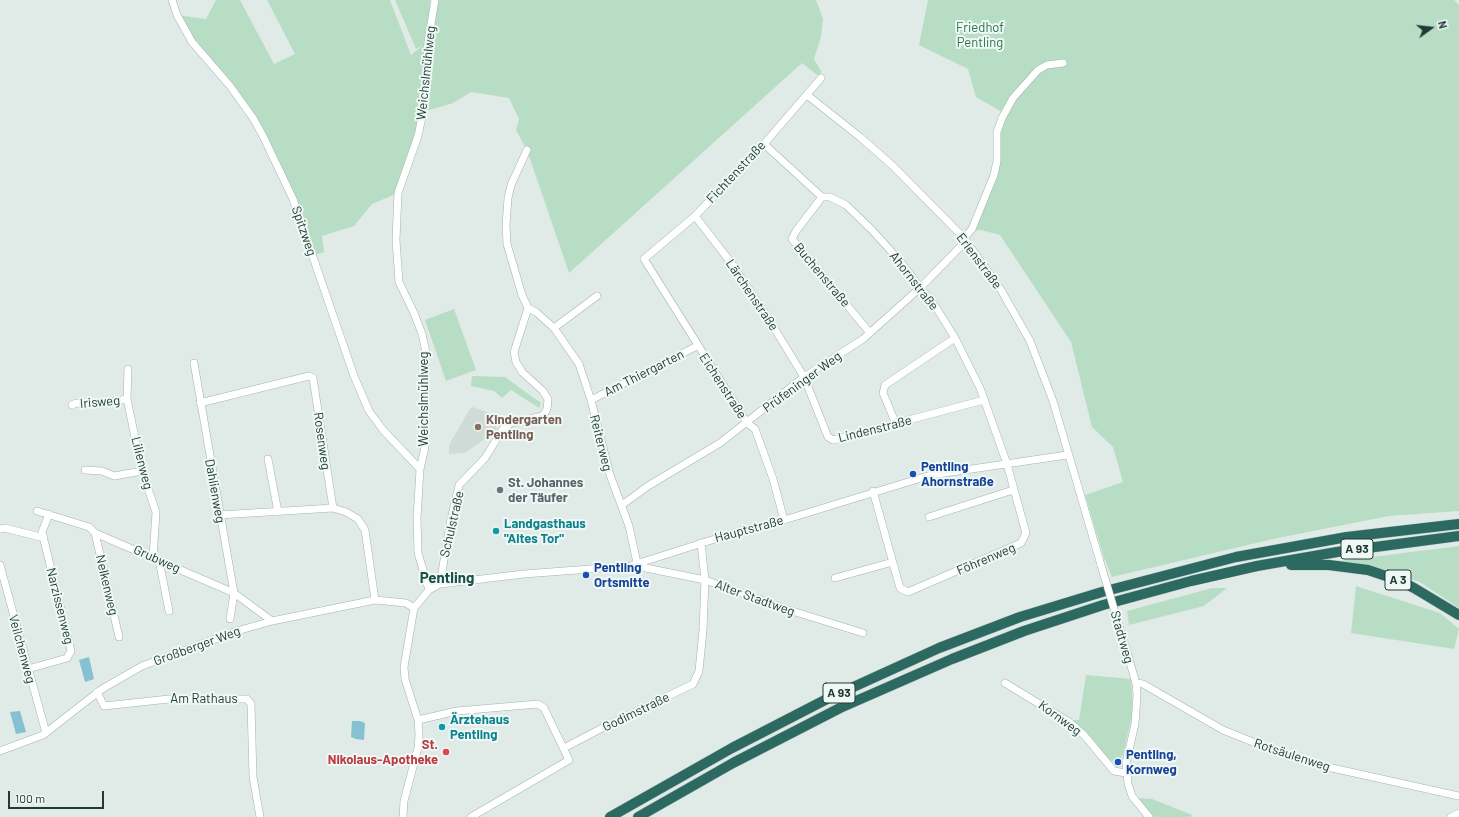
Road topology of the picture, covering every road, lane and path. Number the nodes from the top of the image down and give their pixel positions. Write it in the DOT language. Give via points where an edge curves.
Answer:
graph roads {
  1 [pos="172,0"];
  2 [pos="435,0"];
  3 [pos="1063,63"];
  4 [pos="821,78"];
  5 [pos="807,95"];
  6 [pos="764,144"];
  7 [pos="527,150"];
  8 [pos="822,197"];
  9 [pos="695,216"];
  10 [pos="964,238"];
  11 [pos="644,259"];
  12 [pos="921,287"];
  13 [pos="597,296"];
  14 [pos="528,308"];
  15 [pos="554,328"];
  16 [pos="870,333"];
  17 [pos="955,338"];
  18 [pos="697,346"];
  19 [pos="194,364"];
  20 [pos="128,369"];
  21 [pos="804,377"];
  22 [pos="128,399"];
  23 [pos="591,400"];
  24 [pos="984,400"];
  25 [pos="200,403"];
  26 [pos="72,405"];
  27 [pos="747,423"];
  28 [pos="896,424"];
  29 [pos="1067,455"];
  30 [pos="268,459"];
  31 [pos="1006,464"];
  32 [pos="420,469"];
  33 [pos="85,470"];
  34 [pos="142,471"];
  35 [pos="1013,490"];
  36 [pos="873,492"];
  37 [pos="622,505"];
  38 [pos="333,508"];
  39 [pos="37,511"];
  40 [pos="278,512"];
  41 [pos="49,514"];
  42 [pos="219,515"];
  43 [pos="929,517"];
  44 [pos="784,520"];
  45 [pos="1459,524"];
  46 [pos="0,529"];
  47 [pos="95,533"];
  48 [pos="1459,536"];
  49 [pos="44,538"];
  50 [pos="701,543"];
  51 [pos="156,559"];
  52 [pos="893,562"];
  53 [pos="637,563"];
  54 [pos="0,565"];
  55 [pos="1257,566"];
  56 [pos="646,568"];
  57 [pos="835,578"];
  58 [pos="705,580"];
  59 [pos="440,584"];
  60 [pos="429,590"];
  61 [pos="234,593"];
  62 [pos="375,600"];
  63 [pos="414,608"];
  64 [pos="169,611"];
  65 [pos="1459,615"];
  66 [pos="230,619"];
  67 [pos="272,621"];
  68 [pos="863,633"];
  69 [pos="119,637"];
  70 [pos="28,669"];
  71 [pos="1005,683"];
  72 [pos="1136,683"];
  73 [pos="98,692"];
  74 [pos="418,720"];
  75 [pos="46,733"];
  76 [pos="564,748"];
  77 [pos="0,751"];
  78 [pos="1126,773"];
  79 [pos="1459,796"];
  80 [pos="1459,813"];
  81 [pos="260,817"];
  82 [pos="403,817"];
  83 [pos="471,817"];
  84 [pos="610,817"];
  85 [pos="638,817"];
  86 [pos="1149,817"];
  87 [pos="1451,817"];
  1 -- 32 [label="street, Spitzweg" via="192,42 230,86 263,136 293,199 368,411"];
  2 -- 32 [label="street, Weichslmühlweg" via="428,42 423,112 418,136 398,193 396,218 399,282 414,313 426,352 425,447"];
  3 -- 10 [label="street, Prüfeninger Weg" via="1047,65 1038,70 1023,86 1002,118 997,132 997,161 994,175 972,229"];
  4 -- 5 [label="street, Fichtenstraße"];
  5 -- 6 [label="street, Fichtenstraße"];
  5 -- 10 [label="street, Erlenstraße" via="860,136 893,166"];
  6 -- 8 [label="street, Ahornstraße"];
  6 -- 9 [label="street, Fichtenstraße"];
  7 -- 14 [label="street" via="511,185 506,225 507,244"];
  8 -- 12 [label="street, Ahornstraße" via="830,197 846,205 872,230"];
  8 -- 16 [label="street, Buchenstraße" via="792,239"];
  9 -- 11 [label="street, Fichtenstraße"];
  9 -- 21 [label="street, Lärchenstraße" via="744,282"];
  10 -- 12 [label="street, Prüfeninger Weg" via="960,246"];
  10 -- 29 [label="street, Erlenstraße" via="1001,290 1030,341 1053,400"];
  11 -- 18 [label="street, Eichenstraße"];
  12 -- 16 [label="street, Prüfeninger Weg"];
  12 -- 17 [label="street, Ahornstraße"];
  13 -- 15 [label="street"];
  14 -- 15 [label="street, Reiterweg"];
  14 -- 59 [label="street, Schulstraße" via="514,352 522,372 548,399 547,409 543,416 511,423 503,429 485,458 459,485"];
  15 -- 23 [label="street, Reiterweg" via="579,364"];
  16 -- 21 [label="street, Prüfeninger Weg"];
  17 -- 24 [label="street, Ahornstraße"];
  17 -- 28 [label="street" via="885,385 883,393"];
  18 -- 23 [label="street, Am Thiergarten"];
  18 -- 27 [label="street, Eichenstraße"];
  19 -- 25 [label="street, Dahlienweg"];
  20 -- 22 [label="street, Lilienweg"];
  21 -- 27 [label="street, Prüfeninger Weg"];
  21 -- 28 [label="street, Lindenstraße" via="828,437 833,440"];
  22 -- 26 [label="street, Irisweg"];
  22 -- 34 [label="street, Lilienweg"];
  23 -- 37 [label="street, Reiterweg" via="610,475"];
  24 -- 28 [label="street, Lindenstraße"];
  24 -- 31 [label="street, Ahornstraße"];
  25 -- 38 [label="street, Rosenweg" via="309,376 313,378"];
  25 -- 42 [label="street, Dahlienweg"];
  27 -- 37 [label="street, Prüfeninger Weg"];
  27 -- 44 [label="street, Eichenstraße" via="755,429"];
  29 -- 31 [label="street, Hauptstraße"];
  29 -- 72 [label="street, Stadtweg, bridge"];
  30 -- 40 [label="street"];
  31 -- 35 [label="street, Föhrenweg"];
  31 -- 36 [label="street, Hauptstraße" via="934,474"];
  32 -- 60 [label="street, Weichslmühlweg" via="418,553"];
  33 -- 34 [label="street" via="102,471 114,476"];
  34 -- 51 [label="street, Lilienweg" via="156,512"];
  35 -- 43 [label="street"];
  35 -- 52 [label="street, Föhrenweg" via="1026,533 1021,543 908,592 900,588"];
  36 -- 44 [label="street, Hauptstraße"];
  36 -- 52 [label="street, Föhrenweg"];
  37 -- 53 [label="street, Reiterweg"];
  38 -- 40 [label="street"];
  38 -- 62 [label="street" via="358,518 365,530"];
  39 -- 41 [label="street, Grubweg"];
  40 -- 42 [label="street"];
  41 -- 47 [label="street, Grubweg" via="89,527"];
  41 -- 49 [label="street, Narzissenweg" via="42,532"];
  42 -- 61 [label="street, Dahlienweg"];
  44 -- 50 [label="street, Hauptstraße"];
  45 -- 84 [label="highway, A 93" via="1355,536 1236,557 1020,617 939,648 827,699 732,748"];
  46 -- 49 [label="street"];
  47 -- 51 [label="street, Grubweg"];
  47 -- 69 [label="street, Nelkenweg"];
  48 -- 55 [label="highway, A 93" via="1337,552"];
  49 -- 70 [label="street, Narzissenweg" via="71,651 67,658"];
  50 -- 53 [label="street, Hauptstraße"];
  50 -- 58 [label="street, Godimstraße"];
  51 -- 61 [label="street, Grubweg"];
  51 -- 64 [label="street, Lilienweg"];
  52 -- 57 [label="street"];
  53 -- 59 [label="street, Hauptstraße" via="615,568 524,574"];
  54 -- 70 [label="street, Veilchenweg"];
  55 -- 65 [label="highway, A 3" via="1329,565 1368,570 1398,580"];
  55 -- 85 [label="highway, A 93" via="1103,605 952,659 885,687 787,735"];
  56 -- 58 [label="street, Alter Stadtweg"];
  58 -- 68 [label="street, Alter Stadtweg"];
  58 -- 76 [label="street, Godimstraße" via="700,671 693,684"];
  59 -- 60 [label="street, Hauptstraße"];
  60 -- 63 [label="street"];
  61 -- 66 [label="street, Dahlienweg"];
  61 -- 67 [label="street, Grubweg"];
  62 -- 63 [label="street, Großberger Weg" via="406,603"];
  62 -- 67 [label="street, Großberger Weg"];
  63 -- 74 [label="street" via="404,674"];
  67 -- 73 [label="street, Großberger Weg" via="163,657 142,666"];
  70 -- 75 [label="street, Veilchenweg"];
  71 -- 78 [label="street, Kornweg" via="1070,722 1114,771"];
  72 -- 78 [label="street, Stadtweg" via="1137,708 1127,755"];
  72 -- 79 [label="street, Rotsäulenweg" via="1143,684 1223,730 1290,757"];
  73 -- 75 [label="street, Großberger Weg"];
  73 -- 81 [label="street, Am Rathaus" via="104,706 169,699 248,699 251,704 253,777"];
  74 -- 76 [label="street" via="457,711 538,704 544,708"];
  74 -- 82 [label="street" via="418,748 404,801"];
  75 -- 77 [label="street, Großberger Weg"];
  76 -- 83 [label="street" via="570,760"];
  78 -- 86 [label="street, Stadtweg" via="1132,796"];
  80 -- 87 [label="street"];
}
